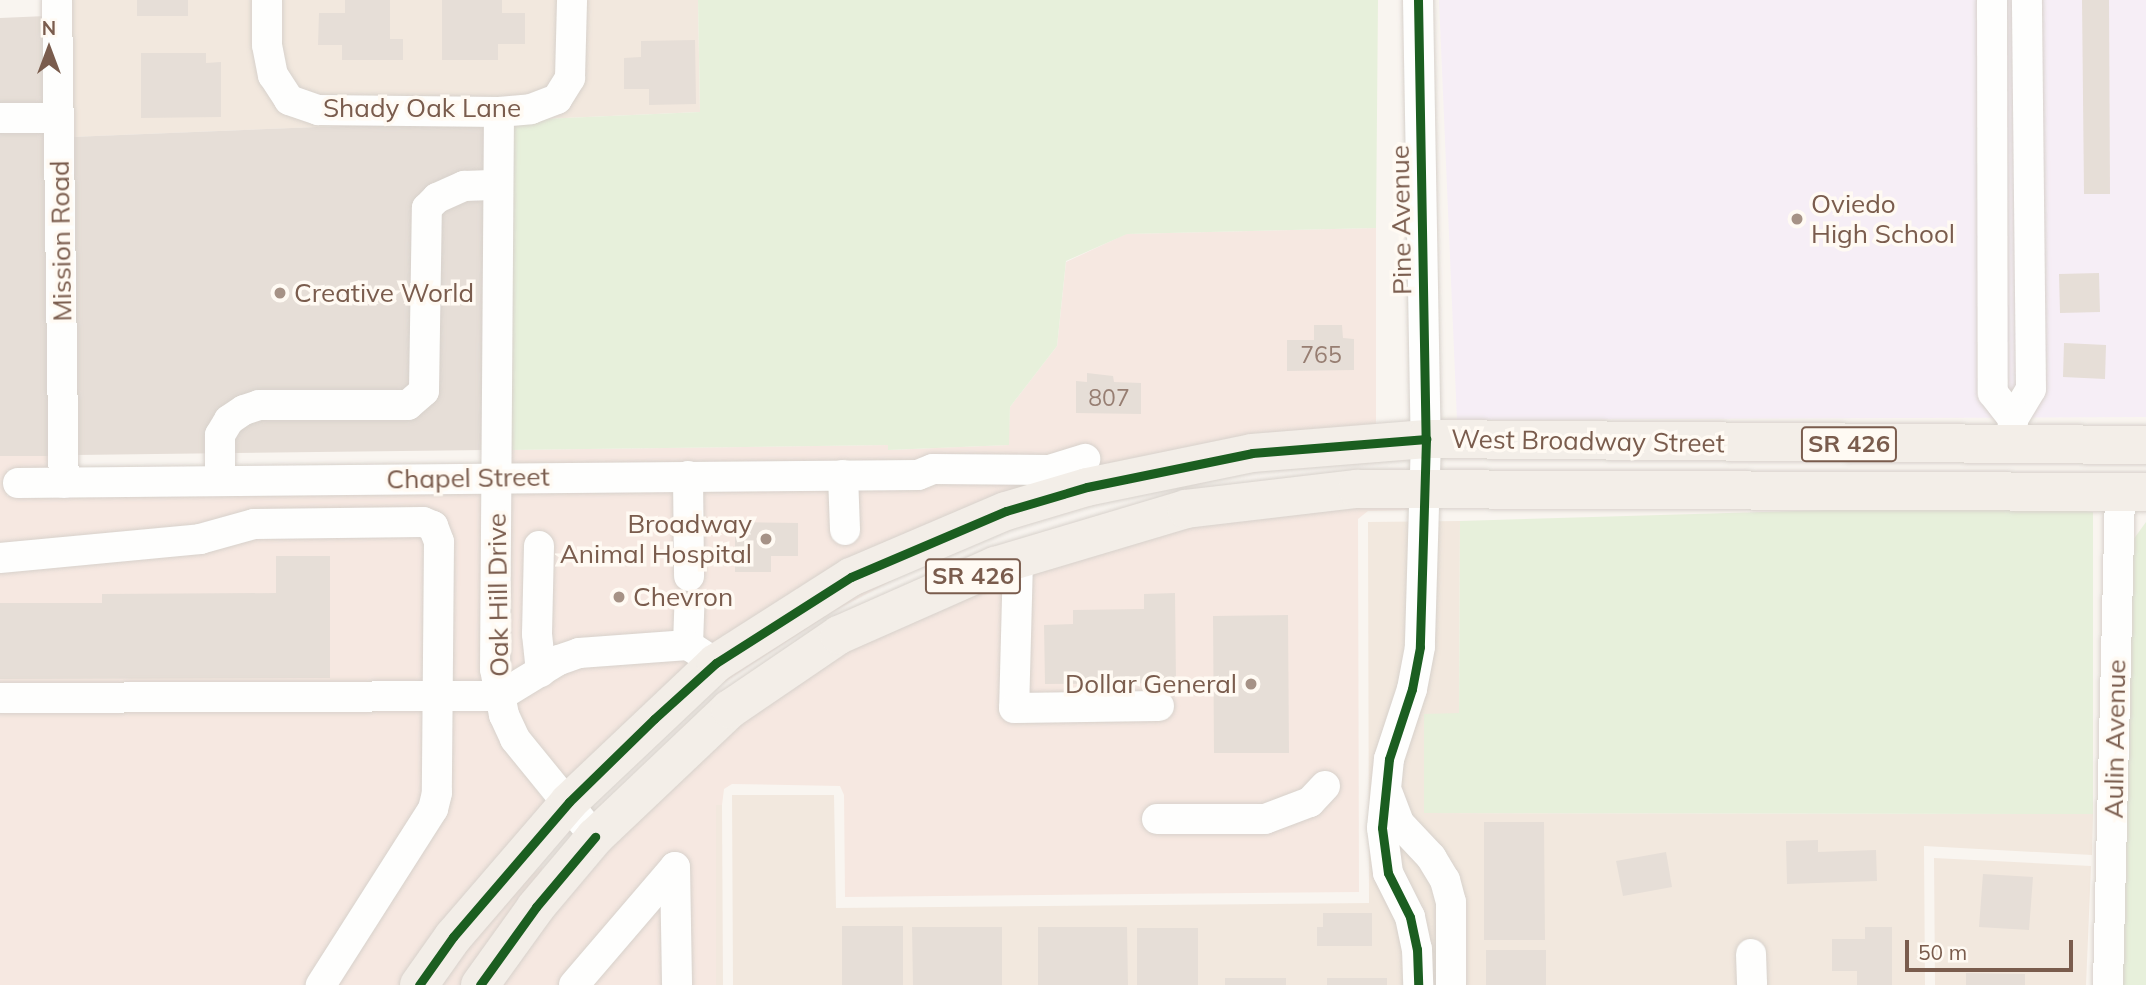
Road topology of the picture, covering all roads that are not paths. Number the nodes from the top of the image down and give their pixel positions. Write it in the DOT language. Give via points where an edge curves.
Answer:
graph roads {
  1 [pos="57,0"];
  2 [pos="267,0"];
  3 [pos="572,0"];
  4 [pos="1418,0"];
  5 [pos="1992,0"];
  6 [pos="2027,0"];
  7 [pos="499,112"];
  8 [pos="0,118"];
  9 [pos="59,118"];
  10 [pos="498,186"];
  11 [pos="2012,433"];
  12 [pos="1426,439"];
  13 [pos="2146,445"];
  14 [pos="1085,459"];
  15 [pos="843,475"];
  16 [pos="688,476"];
  17 [pos="497,477"];
  18 [pos="220,481"];
  19 [pos="18,483"];
  20 [pos="64,483"];
  21 [pos="2138,485"];
  22 [pos="1425,488"];
  23 [pos="1915,492"];
  24 [pos="845,530"];
  25 [pos="538,546"];
  26 [pos="0,558"];
  27 [pos="1018,560"];
  28 [pos="689,576"];
  29 [pos="689,609"];
  30 [pos="702,654"];
  31 [pos="541,671"];
  32 [pos="438,696"];
  33 [pos="500,696"];
  34 [pos="0,698"];
  35 [pos="1159,706"];
  36 [pos="1325,786"];
  37 [pos="1387,790"];
  38 [pos="569,802"];
  39 [pos="1157,819"];
  40 [pos="595,837"];
  41 [pos="1419,844"];
  42 [pos="1384,858"];
  43 [pos="1451,902"];
  44 [pos="1410,917"];
  45 [pos="1751,954"];
  46 [pos="321,985"];
  47 [pos="419,985"];
  48 [pos="480,985"];
  49 [pos="574,985"];
  50 [pos="677,985"];
  51 [pos="1418,985"];
  52 [pos="1451,985"];
  53 [pos="1752,985"];
  54 [pos="2108,985"];
  1 -- 9 [label="street, Mission Road"];
  2 -- 7 [label="street, Shady Oak Lane" via="267,45 273,75 289,100 318,110"];
  3 -- 7 [label="street, Shady Oak Lane" via="570,78 557,99 531,109"];
  4 -- 12 [label="street, Pine Avenue"];
  5 -- 11 [label="street" via="1993,393"];
  6 -- 11 [label="street" via="2031,389"];
  7 -- 10 [label="street, Oak Hill Drive"];
  8 -- 9 [label="street"];
  9 -- 20 [label="street, Mission Road"];
  10 -- 17 [label="street, Oak Hill Drive"];
  10 -- 18 [label="street" via="464,186 427,208 424,391 408,405 259,405 244,410 229,420 220,435"];
  11 -- 12 [label="main road, West Broadway Street / SR 426"];
  11 -- 13 [label="main road, West Broadway Street / SR 426"];
  11 -- 23 [label="main road" via="1978,474 1945,475"];
  12 -- 22 [label="street, Pine Avenue"];
  12 -- 30 [label="main road, West Broadway Street / SR 426" via="1252,453 1087,487 1006,511 851,577"];
  14 -- 15 [label="street, Chapel Street" via="1049,470 933,469 918,475"];
  15 -- 16 [label="street, Chapel Street"];
  15 -- 24 [label="street"];
  16 -- 17 [label="street, Chapel Street"];
  16 -- 28 [label="street"];
  17 -- 18 [label="street, Chapel Street"];
  17 -- 33 [label="street, Oak Hill Drive" via="495,668"];
  18 -- 20 [label="street, Chapel Street"];
  19 -- 20 [label="street, Chapel Street"];
  21 -- 23 [label="main road, West Broadway Street / SR 426"];
  21 -- 54 [label="street, Aulin Avenue"];
  22 -- 23 [label="main road, West Broadway Street / SR 426"];
  22 -- 27 [label="main road, West Broadway Street / SR 426" via="1357,489 1186,509"];
  22 -- 37 [label="street, Pine Avenue" via="1420,647 1412,690 1389,759"];
  25 -- 31 [label="street"];
  26 -- 32 [label="street" via="200,540 254,524 423,522 433,526 439,542"];
  27 -- 35 [label="street" via="1014,708"];
  27 -- 40 [label="main road, West Broadway Street / SR 426" via="839,635 730,709"];
  29 -- 30 [label="street"];
  30 -- 31 [label="street" via="579,653"];
  30 -- 38 [label="main road, West Broadway Street / SR 426"];
  31 -- 33 [label="street"];
  32 -- 33 [label="street"];
  32 -- 34 [label="street"];
  32 -- 46 [label="street" via="433,809"];
  33 -- 38 [label="street, Oak Hill Drive" via="515,739"];
  36 -- 39 [label="street" via="1310,803 1265,818"];
  37 -- 41 [label="street" via="1399,823"];
  37 -- 42 [label="street, Pine Avenue"];
  38 -- 40 [label="street, Oak Hill Drive"];
  38 -- 47 [label="main road, West Broadway Street / SR 426" via="461,927"];
  40 -- 48 [label="main road, West Broadway Street / SR 426" via="536,907"];
  41 -- 42 [label="street"];
  41 -- 43 [label="street" via="1445,880"];
  42 -- 44 [label="street"];
  43 -- 44 [label="street"];
  43 -- 52 [label="street"];
  44 -- 51 [label="street"];
  45 -- 53 [label="street"];
  49 -- 50 [label="street" via="676,867"];
}
